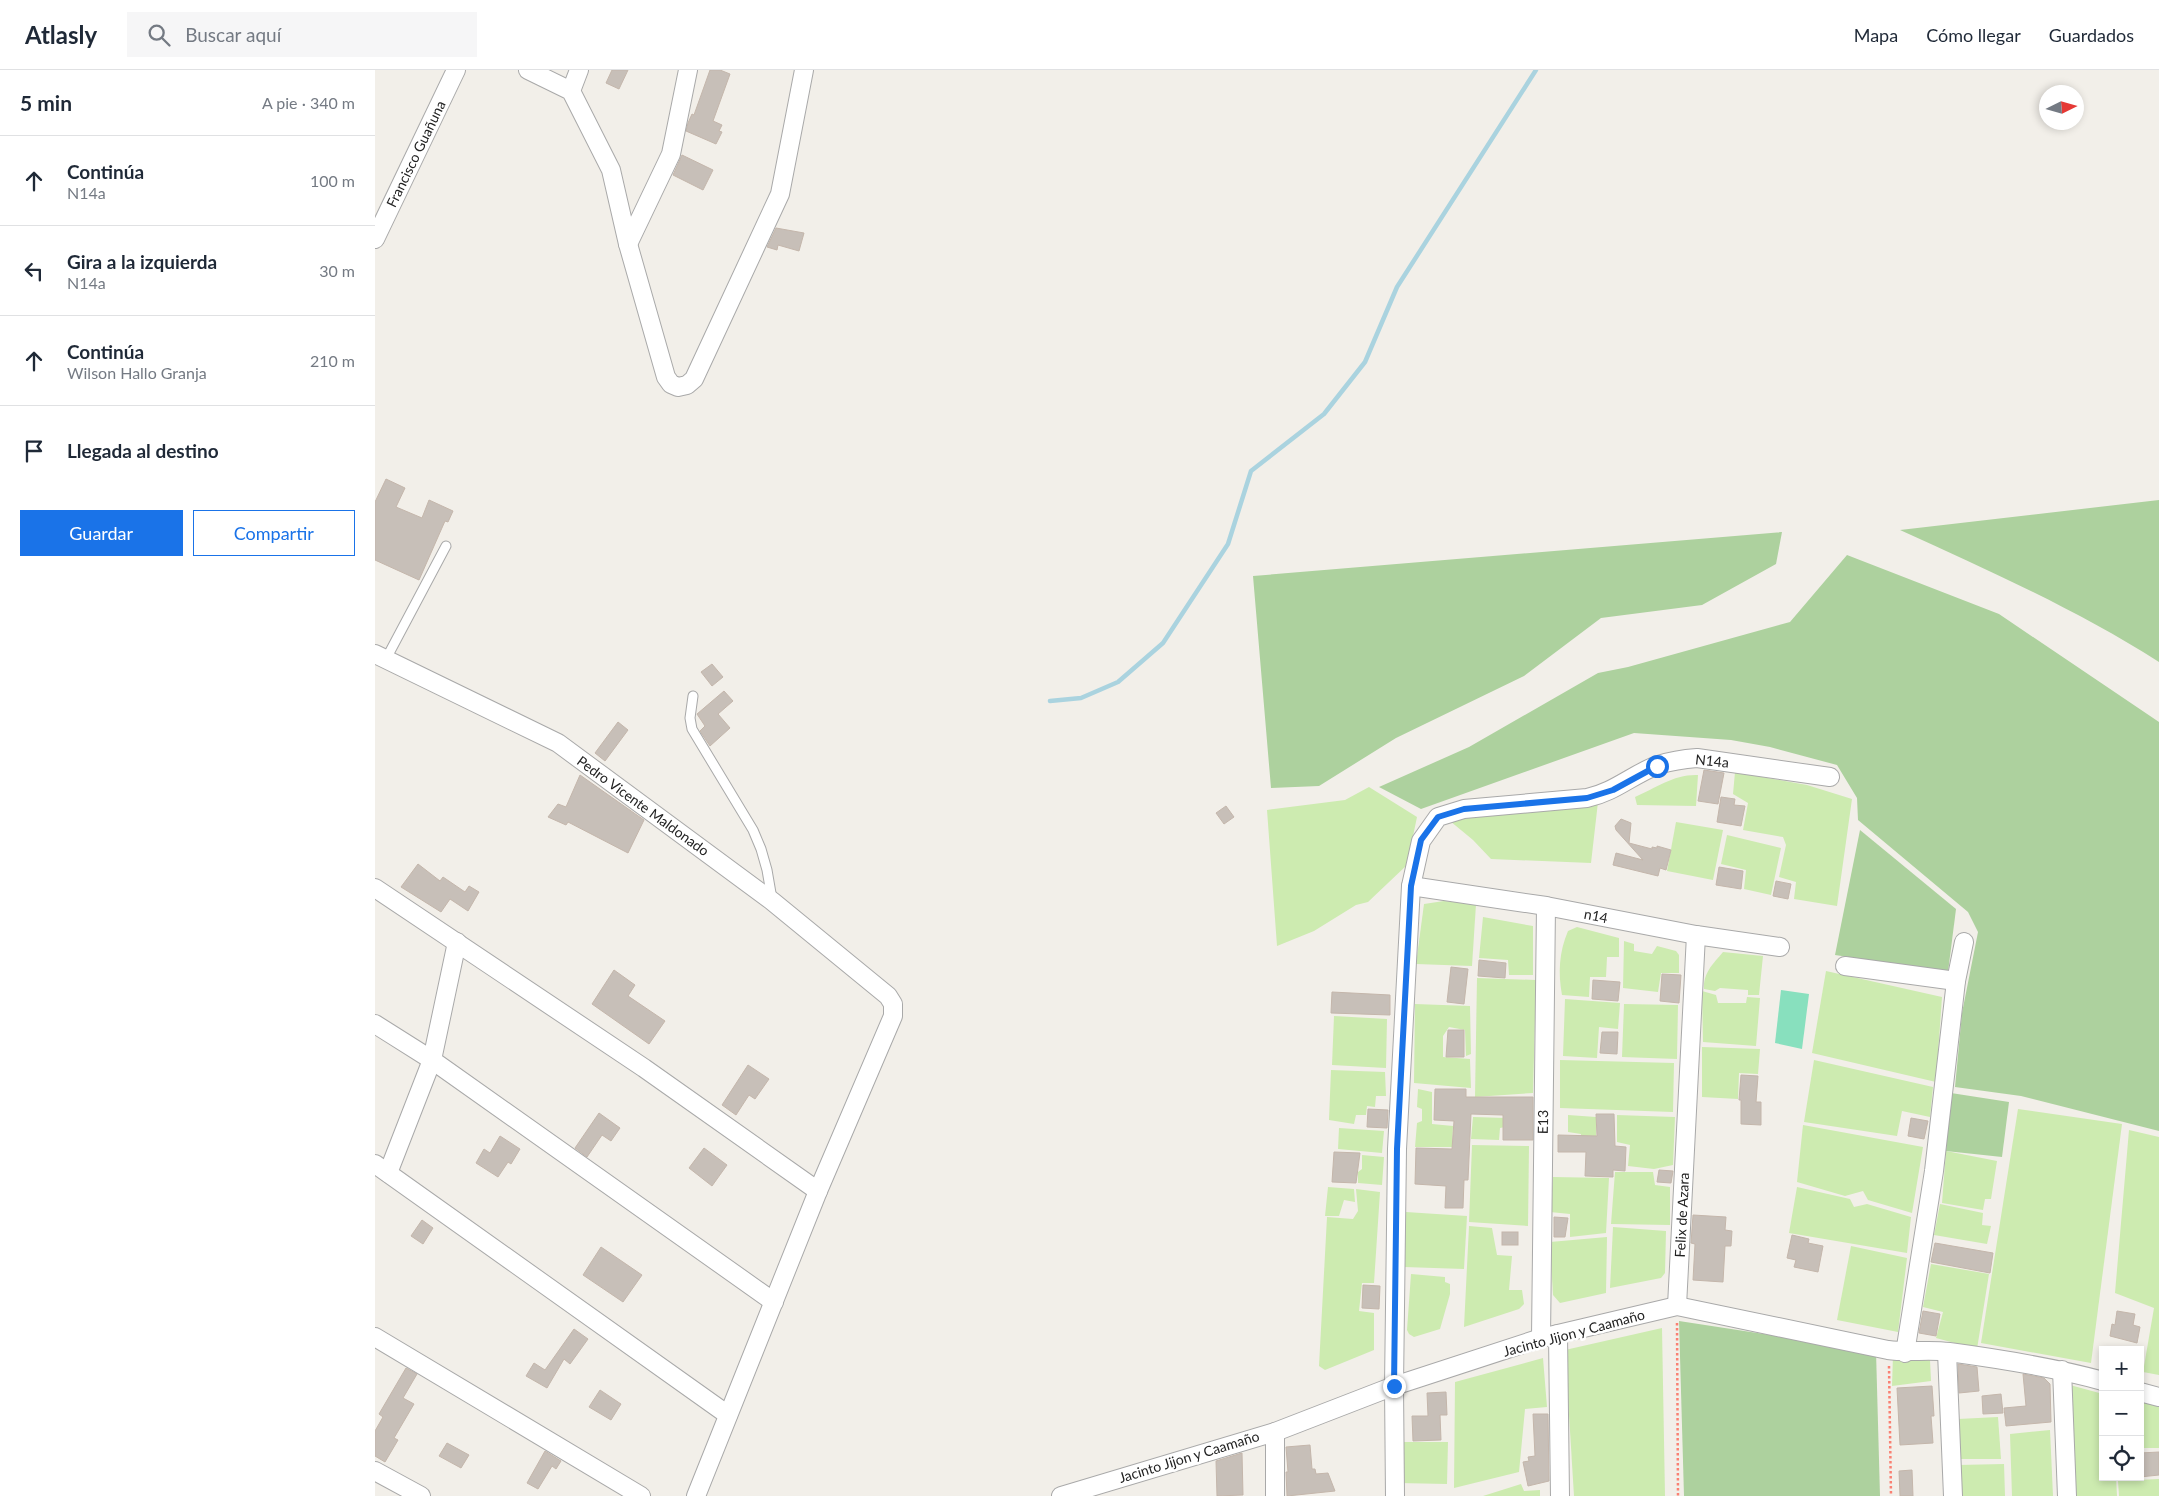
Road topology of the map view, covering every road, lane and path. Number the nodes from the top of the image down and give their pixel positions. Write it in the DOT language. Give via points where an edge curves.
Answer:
graph roads {
  1 [pos="456,70"];
  2 [pos="528,70"];
  3 [pos="579,70"];
  4 [pos="688,70"];
  5 [pos="804,70"];
  6 [pos="571,92"];
  7 [pos="375,239"];
  8 [pos="628,244"];
  9 [pos="446,546"];
  10 [pos="381,657"];
  11 [pos="693,696"];
  12 [pos="1830,777"];
  13 [pos="1411,886"];
  14 [pos="375,888"];
  15 [pos="772,901"];
  16 [pos="1546,906"];
  17 [pos="1696,935"];
  18 [pos="457,942"];
  19 [pos="1964,942"];
  20 [pos="1780,947"];
  21 [pos="1845,966"];
  22 [pos="1956,981"];
  23 [pos="375,1024"];
  24 [pos="432,1060"];
  25 [pos="381,1169"];
  26 [pos="818,1191"];
  27 [pos="774,1302"];
  28 [pos="1677,1306"];
  29 [pos="1549,1336"];
  30 [pos="375,1337"];
  31 [pos="1897,1351"];
  32 [pos="1947,1352"];
  33 [pos="2062,1370"];
  34 [pos="2099,1380"];
  35 [pos="1394,1386"];
  36 [pos="2144,1393"];
  37 [pos="2159,1397"];
  38 [pos="728,1415"];
  39 [pos="1275,1432"];
  40 [pos="375,1471"];
  41 [pos="421,1496"];
  42 [pos="641,1496"];
  43 [pos="696,1496"];
  44 [pos="1061,1496"];
  45 [pos="1275,1496"];
  46 [pos="1395,1496"];
  47 [pos="1560,1496"];
  48 [pos="1678,1496"];
  49 [pos="1891,1496"];
  50 [pos="1953,1496"];
  51 [pos="2067,1496"];
  1 -- 7 [label="street, Francisco Guañuna"];
  2 -- 6 [label="street"];
  3 -- 6 [label="street"];
  4 -- 8 [label="street" via="671,154"];
  5 -- 8 [label="street" via="780,194 694,379 687,385 678,387 666,377"];
  6 -- 8 [label="street" via="611,170"];
  9 -- 10 [label="lane"];
  10 -- 15 [label="street, Pedro Vicente Maldonado" via="558,743"];
  11 -- 15 [label="lane" via="692,728 753,830 767,870"];
  12 -- 13 [label="street, N14a" via="1697,758 1657,766 1613,790 1587,798 1464,809 1438,817 1421,840"];
  13 -- 16 [label="street, n14"];
  13 -- 35 [label="street, N14a" via="1397,1149"];
  14 -- 18 [label="street"];
  15 -- 26 [label="street, Pedro Vicente Maldonado" via="888,996 893,1004 893,1016"];
  16 -- 17 [label="street, n14"];
  16 -- 29 [label="street, E13"];
  17 -- 20 [label="street, n14"];
  17 -- 28 [label="street, Felix de Azara"];
  18 -- 24 [label="street"];
  18 -- 26 [label="street"];
  19 -- 22 [label="street"];
  21 -- 22 [label="street"];
  22 -- 31 [label="street" via="1934,1171"];
  23 -- 24 [label="street"];
  24 -- 25 [label="street"];
  24 -- 27 [label="street"];
  25 -- 38 [label="street"];
  26 -- 27 [label="street"];
  27 -- 38 [label="street"];
  28 -- 29 [label="street, Jacinto Jijon y Caamaño"];
  28 -- 31 [label="street, Jacinto Jijon y Caamaño"];
  28 -- 48 [label="path"];
  29 -- 35 [label="street, Jacinto Jijon y Caamaño"];
  29 -- 47 [label="street, E13"];
  30 -- 42 [label="street"];
  31 -- 32 [label="street, Jacinto Jijon y Caamaño"];
  31 -- 49 [label="path"];
  32 -- 33 [label="street, Jacinto Jijon y Caamaño"];
  32 -- 50 [label="street"];
  33 -- 34 [label="street, Jacinto Jijon y Caamaño"];
  33 -- 51 [label="street"];
  35 -- 39 [label="street, Jacinto Jijon y Caamaño"];
  35 -- 46 [label="street, N14a"];
  36 -- 37 [label="street"];
  38 -- 43 [label="street"];
  39 -- 44 [label="street, Jacinto Jijon y Caamaño"];
  39 -- 45 [label="street"];
  40 -- 41 [label="street"];
}
